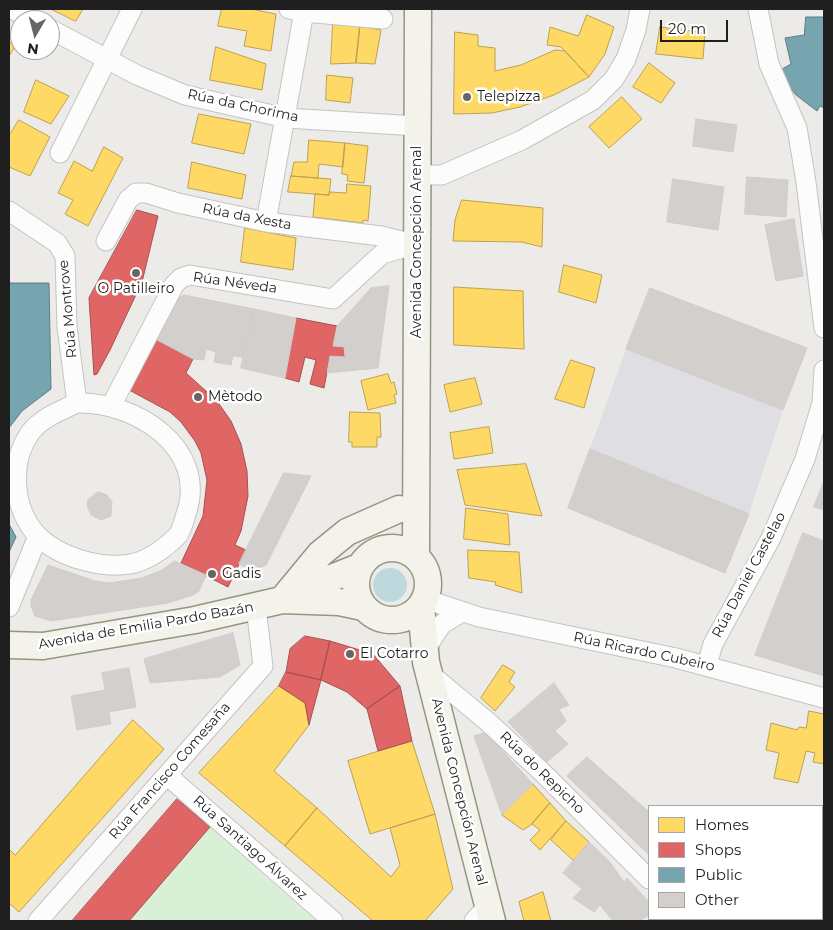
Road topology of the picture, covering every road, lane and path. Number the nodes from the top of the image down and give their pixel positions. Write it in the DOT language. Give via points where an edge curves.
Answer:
graph roads {
  1 [pos="132,9"];
  2 [pos="418,9"];
  3 [pos="640,9"];
  4 [pos="758,9"];
  5 [pos="296,11"];
  6 [pos="383,19"];
  7 [pos="60,33"];
  8 [pos="107,58"];
  9 [pos="286,118"];
  10 [pos="417,126"];
  11 [pos="60,153"];
  12 [pos="417,175"];
  13 [pos="9,211"];
  14 [pos="266,222"];
  15 [pos="106,241"];
  16 [pos="417,244"];
  17 [pos="824,328"];
  18 [pos="824,370"];
  19 [pos="78,403"];
  20 [pos="111,406"];
  21 [pos="416,476"];
  22 [pos="399,509"];
  23 [pos="38,536"];
  24 [pos="416,557"];
  25 [pos="367,559"];
  26 [pos="286,598"];
  27 [pos="423,603"];
  28 [pos="9,607"];
  29 [pos="256,607"];
  30 [pos="363,607"];
  31 [pos="462,612"];
  32 [pos="394,621"];
  33 [pos="9,645"];
  34 [pos="426,662"];
  35 [pos="706,665"];
  36 [pos="824,698"];
  37 [pos="167,775"];
  38 [pos="648,879"];
  39 [pos="484,916"];
  40 [pos="38,921"];
  41 [pos="332,921"];
  1 -- 8 [label="street"];
  2 -- 10 [label="main road, Avenida Concepción Arenal"];
  3 -- 12 [label="street" via="626,59 614,79 593,100 522,140 442,175"];
  4 -- 17 [label="street" via="769,64 797,128"];
  5 -- 6 [label="street"];
  5 -- 9 [label="street"];
  7 -- 8 [label="street, Rúa da Chorima"];
  8 -- 9 [label="street, Rúa da Chorima" via="137,75 185,94"];
  8 -- 11 [label="street"];
  9 -- 10 [label="street, Rúa da Chorima"];
  9 -- 14 [label="street"];
  10 -- 12 [label="main road, Avenida Concepción Arenal"];
  12 -- 16 [label="main road, Avenida Concepción Arenal"];
  13 -- 19 [label="street, Rúa Montrove" via="57,243 66,256 67,327"];
  14 -- 15 [label="street, Rúa da Xesta" via="136,193 128,200"];
  14 -- 16 [label="street, Rúa da Xesta" via="381,236"];
  16 -- 20 [label="street, Rúa Néveda" via="382,254 333,298 190,275 182,278 174,286"];
  16 -- 21 [label="main road, Avenida Concepción Arenal"];
  18 -- 35 [label="street, Rúa Daniel Castelao" via="822,403 805,459 771,538 713,644"];
  19 -- 20 [label="street"];
  19 -- 23 [label="street" via="49,416 30,433 19,459 17,488 24,516"];
  20 -- 23 [label="street" via="136,414 165,434 187,468 191,500 179,534 157,553 131,564 80,560"];
  21 -- 22 [label="main road, Avenida Concepción Arenal"];
  21 -- 24 [label="main road, Avenida Concepción Arenal"];
  22 -- 25 [label="main road, Avenida Concepción Arenal"];
  22 -- 26 [label="main road" via="347,532 320,554"];
  23 -- 28 [label="street"];
  24 -- 25 [label="main road" via="397,548"];
  24 -- 27 [label="main road, Avenida Concepción Arenal" via="428,577"];
  25 -- 26 [label="main road, Avenida de Emilia Pardo Bazán"];
  25 -- 30 [label="main road, Avenida Concepción Arenal" via="355,587"];
  26 -- 29 [label="main road, Avenida de Emilia Pardo Bazán"];
  26 -- 30 [label="main road, Avenida de Emilia Pardo Bazán"];
  27 -- 31 [label="street, Rúa Ricardo Cubeiro"];
  27 -- 32 [label="main road" via="410,615"];
  27 -- 34 [label="main road, Avenida Concepción Arenal"];
  29 -- 33 [label="main road, Avenida de Emilia Pardo Bazán" via="43,646"];
  29 -- 37 [label="street, Rúa Francisco Comesaña" via="262,666"];
  30 -- 32 [label="main road" via="372,615"];
  31 -- 34 [label="street" via="442,624"];
  31 -- 35 [label="street, Rúa Ricardo Cubeiro"];
  32 -- 34 [label="main road, Avenida Concepción Arenal"];
  34 -- 38 [label="street, Rúa do Repicho"];
  34 -- 39 [label="main road, Avenida Concepción Arenal"];
  35 -- 36 [label="street, Rúa Ricardo Cubeiro"];
  37 -- 40 [label="street, Rúa Francisco Comesaña"];
  37 -- 41 [label="street, Rúa Santiago Álvarez"];
}
